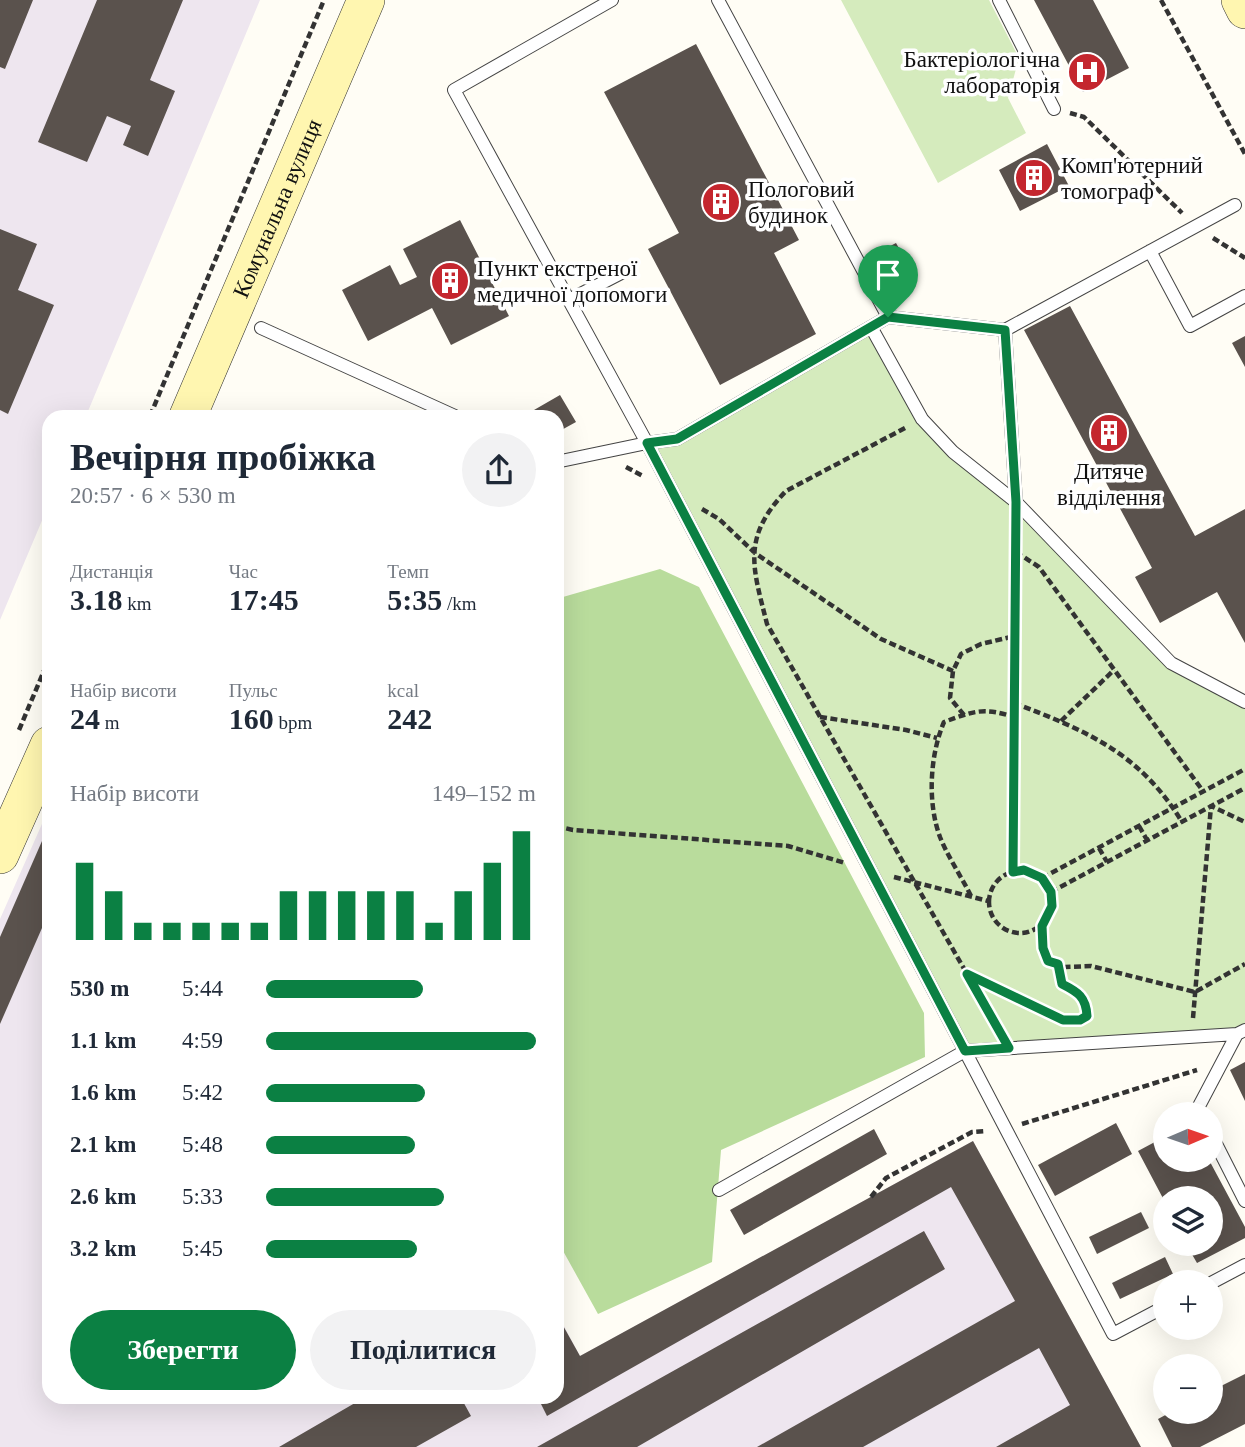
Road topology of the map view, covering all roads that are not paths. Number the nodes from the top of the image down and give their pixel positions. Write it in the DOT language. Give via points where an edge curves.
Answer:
graph roads {
  1 [pos="366,0"];
  2 [pos="612,0"];
  3 [pos="718,0"];
  4 [pos="999,0"];
  5 [pos="1240,0"];
  6 [pos="1245,10"];
  7 [pos="1054,109"];
  8 [pos="1235,205"];
  9 [pos="1150,251"];
  10 [pos="629,269"];
  11 [pos="1245,296"];
  12 [pos="569,300"];
  13 [pos="888,317"];
  14 [pos="871,327"];
  15 [pos="261,328"];
  16 [pos="1005,330"];
  17 [pos="191,410"];
  18 [pos="443,410"];
  19 [pos="647,443"];
  20 [pos="564,460"];
  21 [pos="1016,502"];
  22 [pos="1245,702"];
  23 [pos="32,743"];
  24 [pos="0,855"];
  25 [pos="1241,1032"];
  26 [pos="965,1051"];
  27 [pos="1201,1102"];
  28 [pos="1223,1158"];
  29 [pos="719,1190"];
  30 [pos="1245,1201"];
  31 [pos="1245,1265"];
  32 [pos="1223,1277"];
  33 [pos="1153,1313"];
  1 -- 17 [label="street, Комунальна вулиця"];
  2 -- 12 [label="lane" via="454,90"];
  3 -- 13 [label="lane"];
  4 -- 7 [label="lane"];
  5 -- 6 [label="street"];
  8 -- 9 [label="lane"];
  9 -- 11 [label="lane" via="1190,326"];
  9 -- 16 [label="lane"];
  10 -- 12 [label="lane"];
  12 -- 19 [label="lane"];
  13 -- 14 [label="lane"];
  13 -- 16 [label="lane"];
  14 -- 19 [label="lane" via="677,439"];
  14 -- 21 [label="lane" via="922,419 954,452"];
  15 -- 18 [label="lane"];
  16 -- 21 [label="lane"];
  19 -- 20 [label="lane"];
  19 -- 26 [label="lane"];
  21 -- 22 [label="lane" via="1171,663"];
  23 -- 24 [label="street"];
  25 -- 26 [label="lane"];
  25 -- 27 [label="lane"];
  26 -- 29 [label="lane"];
  26 -- 33 [label="lane" via="1113,1334"];
  28 -- 30 [label="lane"];
  31 -- 32 [label="lane"];
}
